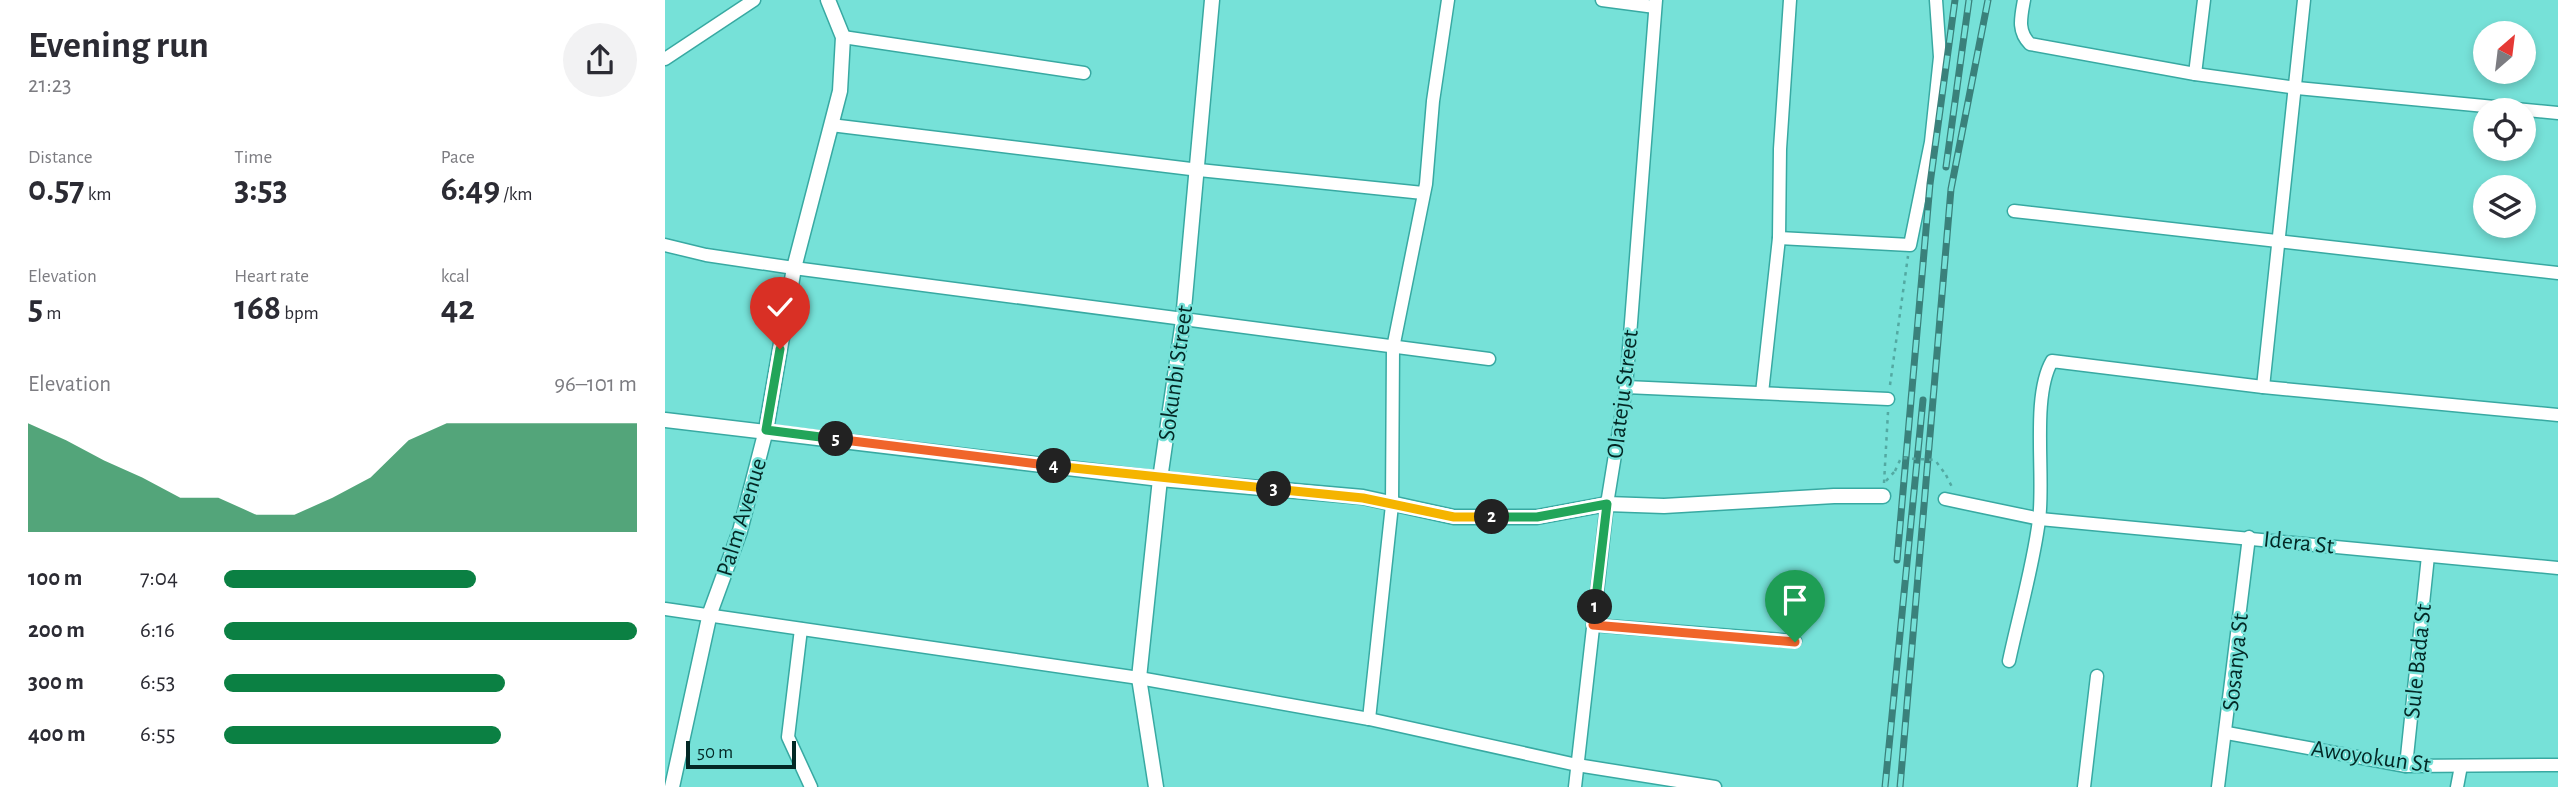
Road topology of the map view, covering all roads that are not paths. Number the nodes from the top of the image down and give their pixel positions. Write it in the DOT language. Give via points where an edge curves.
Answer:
graph roads {
  1 [pos="754,0"];
  2 [pos="828,0"];
  3 [pos="1212,0"];
  4 [pos="1448,0"];
  5 [pos="1602,0"];
  6 [pos="1790,0"];
  7 [pos="1936,0"];
  8 [pos="2024,0"];
  9 [pos="2204,0"];
  10 [pos="2305,0"];
  11 [pos="1655,3"];
  12 [pos="843,37"];
  13 [pos="665,59"];
  14 [pos="1084,73"];
  15 [pos="2195,74"];
  16 [pos="2297,88"];
  17 [pos="2558,113"];
  18 [pos="831,125"];
  19 [pos="1199,170"];
  20 [pos="1423,193"];
  21 [pos="2014,211"];
  22 [pos="1779,238"];
  23 [pos="2279,243"];
  24 [pos="665,245"];
  25 [pos="795,268"];
  26 [pos="2558,273"];
  27 [pos="1183,320"];
  28 [pos="1394,348"];
  29 [pos="1489,359"];
  30 [pos="1626,387"];
  31 [pos="2263,387"];
  32 [pos="1762,393"];
  33 [pos="1888,398"];
  34 [pos="2558,415"];
  35 [pos="665,420"];
  36 [pos="766,430"];
  37 [pos="1160,479"];
  38 [pos="1883,496"];
  39 [pos="1945,499"];
  40 [pos="1607,504"];
  41 [pos="1392,505"];
  42 [pos="2040,519"];
  43 [pos="2249,537"];
  44 [pos="2428,556"];
  45 [pos="2558,568"];
  46 [pos="665,609"];
  47 [pos="710,614"];
  48 [pos="1593,625"];
  49 [pos="801,629"];
  50 [pos="1795,642"];
  51 [pos="2008,661"];
  52 [pos="2097,676"];
  53 [pos="1139,678"];
  54 [pos="1369,719"];
  55 [pos="2227,733"];
  56 [pos="1577,765"];
  57 [pos="2558,765"];
  58 [pos="2406,766"];
  59 [pos="2461,766"];
  60 [pos="672,787"];
  61 [pos="811,787"];
  62 [pos="1156,787"];
  63 [pos="1575,787"];
  64 [pos="1715,787"];
  65 [pos="2084,787"];
  66 [pos="2218,787"];
  67 [pos="2457,787"];
  1 -- 13 [label="street"];
  2 -- 12 [label="street, Palm Avenue"];
  3 -- 19 [label="street, Sokunbi Street"];
  4 -- 20 [label="street"];
  5 -- 11 [label="street"];
  6 -- 22 [label="street"];
  7 -- 22 [label="street" via="1940,57 1931,142 1910,245"];
  8 -- 15 [label="street" via="2020,24 2022,37 2029,44"];
  9 -- 15 [label="street"];
  10 -- 16 [label="street"];
  11 -- 30 [label="street, Olateju Street"];
  12 -- 14 [label="street"];
  12 -- 18 [label="street, Palm Avenue"];
  15 -- 16 [label="street"];
  16 -- 17 [label="street"];
  16 -- 23 [label="street"];
  18 -- 19 [label="street"];
  18 -- 25 [label="street, Palm Avenue"];
  19 -- 20 [label="street"];
  19 -- 27 [label="street, Sokunbi Street"];
  20 -- 28 [label="street"];
  21 -- 23 [label="street"];
  22 -- 32 [label="street"];
  23 -- 26 [label="street"];
  23 -- 31 [label="street"];
  24 -- 25 [label="street"];
  25 -- 27 [label="street"];
  25 -- 36 [label="street, Palm Avenue"];
  27 -- 28 [label="street"];
  27 -- 37 [label="street, Sokunbi Street"];
  28 -- 29 [label="street"];
  28 -- 41 [label="street"];
  30 -- 32 [label="street"];
  30 -- 40 [label="street, Olateju Street"];
  31 -- 34 [label="street"];
  31 -- 42 [label="street" via="2052,361 2042,416"];
  32 -- 33 [label="street"];
  35 -- 36 [label="street"];
  36 -- 37 [label="street"];
  36 -- 47 [label="street, Palm Avenue" via="740,531"];
  37 -- 41 [label="street" via="1363,498"];
  37 -- 53 [label="street, Sokunbi Street"];
  38 -- 40 [label="street" via="1664,506"];
  39 -- 42 [label="street, Idera St"];
  40 -- 41 [label="street" via="1537,517 1454,517"];
  40 -- 48 [label="street, Olateju Street"];
  41 -- 54 [label="street"];
  42 -- 43 [label="street, Idera St"];
  42 -- 51 [label="street"];
  43 -- 44 [label="street, Idera St"];
  43 -- 55 [label="street, Sosanya St"];
  44 -- 45 [label="street, Idera St"];
  44 -- 58 [label="street, Sule Bada St"];
  46 -- 47 [label="street"];
  47 -- 49 [label="street"];
  47 -- 60 [label="street, Palm Avenue"];
  48 -- 50 [label="street"];
  48 -- 56 [label="street, Olateju Street"];
  49 -- 53 [label="street"];
  49 -- 61 [label="street" via="788,737"];
  52 -- 65 [label="street"];
  53 -- 54 [label="street"];
  53 -- 62 [label="street, Sokunbi Street"];
  54 -- 56 [label="street"];
  55 -- 58 [label="street, Awoyokun St"];
  55 -- 66 [label="street, Sosanya St"];
  56 -- 63 [label="street, Olateju Street"];
  56 -- 64 [label="street"];
  57 -- 59 [label="street, Awoyokun St"];
  58 -- 59 [label="street, Awoyokun St"];
  59 -- 67 [label="street"];
}
